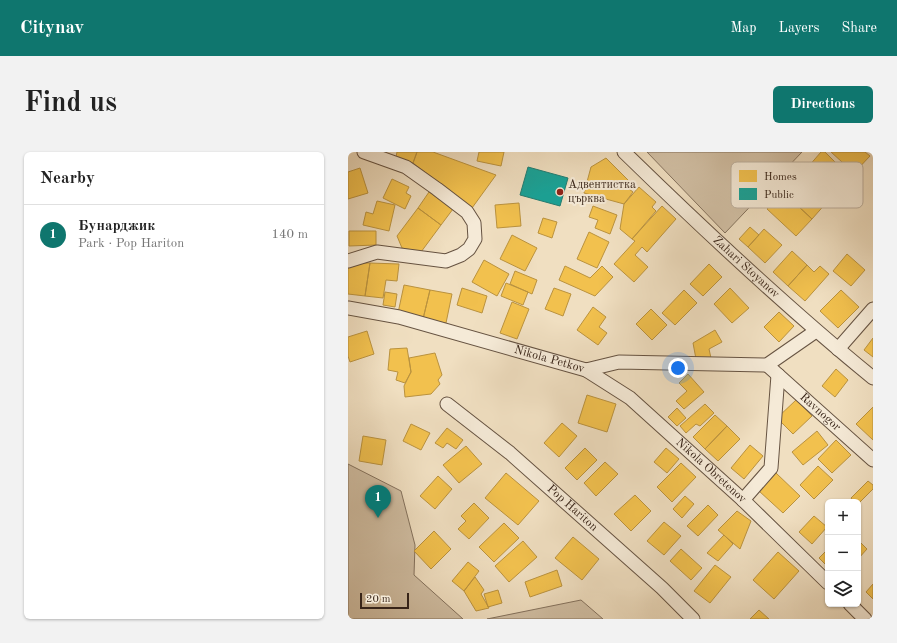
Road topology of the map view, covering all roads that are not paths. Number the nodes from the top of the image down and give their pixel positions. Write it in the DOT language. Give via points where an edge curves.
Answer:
graph roads {
  1 [pos="364,152"];
  2 [pos="624,152"];
  3 [pos="348,261"];
  4 [pos="348,308"];
  5 [pos="873,309"];
  6 [pos="816,331"];
  7 [pos="838,349"];
  8 [pos="767,365"];
  9 [pos="586,370"];
  10 [pos="778,375"];
  11 [pos="873,378"];
  12 [pos="447,404"];
  13 [pos="873,460"];
  14 [pos="743,500"];
  15 [pos="825,580"];
  16 [pos="854,607"];
  17 [pos="867,617"];
  18 [pos="693,619"];
  1 -- 3 [label="street" via="406,167 467,212 474,223 475,239 469,249 446,261 378,252"];
  2 -- 6 [label="street, Zahari Stoyanov" via="720,246"];
  4 -- 9 [label="street, Nikola Petkov" via="399,317"];
  5 -- 7 [label="street"];
  6 -- 7 [label="street, Zahari Stoyanov"];
  6 -- 8 [label="street"];
  7 -- 11 [label="street, Zahari Stoyanov"];
  8 -- 9 [label="street, Nikola Petkov" via="619,362"];
  8 -- 10 [label="street, Ravnogor"];
  9 -- 14 [label="street, Nikola Obretenov" via="630,398"];
  10 -- 13 [label="street, Ravnogor"];
  10 -- 14 [label="street" via="772,468"];
  12 -- 18 [label="street, Pop Hariton" via="510,453 662,588"];
  14 -- 15 [label="street, Nikola Obretenov"];
  16 -- 17 [label="street"];
}
